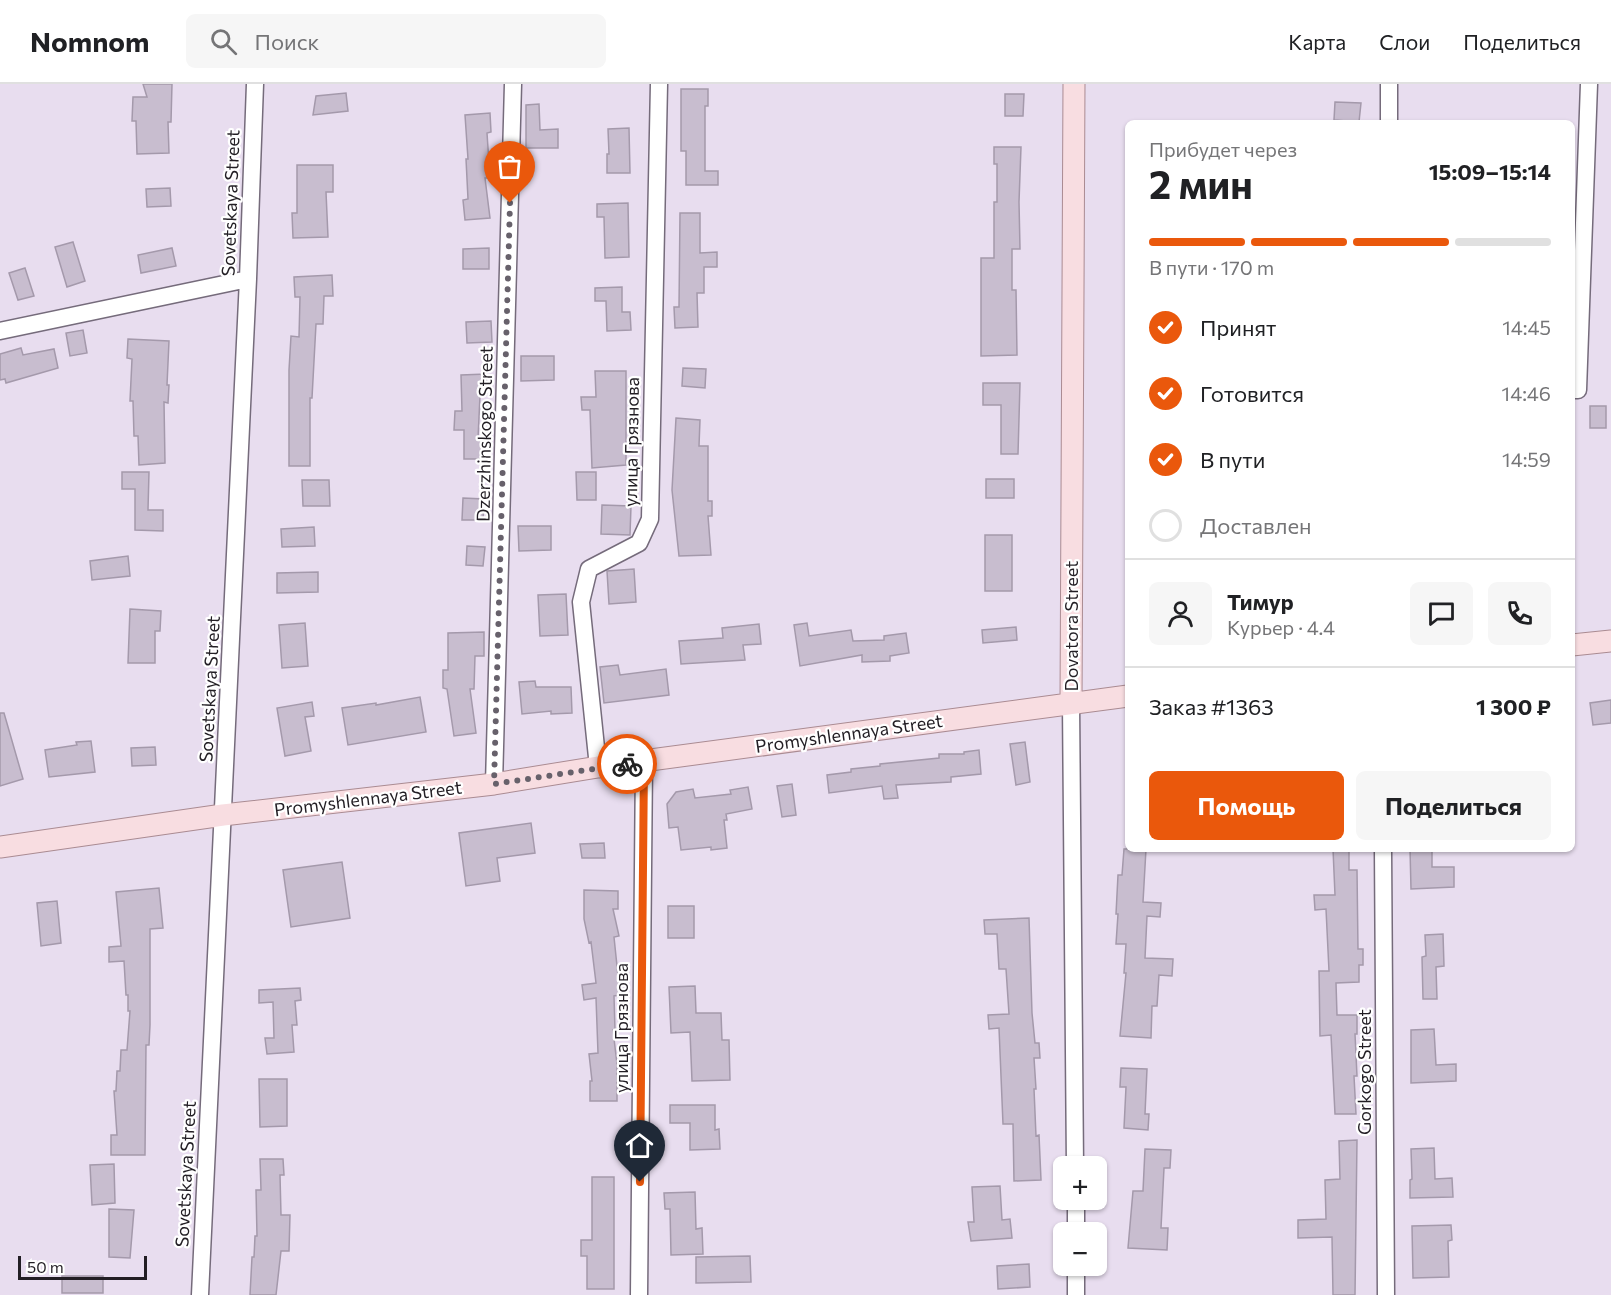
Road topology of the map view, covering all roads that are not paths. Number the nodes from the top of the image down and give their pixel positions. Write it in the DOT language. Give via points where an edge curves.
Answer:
graph roads {
  1 [pos="255,84"];
  2 [pos="513,84"];
  3 [pos="659,84"];
  4 [pos="1074,84"];
  5 [pos="1389,84"];
  6 [pos="1588,84"];
  7 [pos="1389,120"];
  8 [pos="248,279"];
  9 [pos="0,331"];
  10 [pos="1575,390"];
  11 [pos="1611,641"];
  12 [pos="1575,645"];
  13 [pos="1125,696"];
  14 [pos="1071,703"];
  15 [pos="644,762"];
  16 [pos="598,767"];
  17 [pos="494,784"];
  18 [pos="223,815"];
  19 [pos="0,847"];
  20 [pos="1383,852"];
  21 [pos="1075,1156"];
  22 [pos="1076,1276"];
  23 [pos="200,1295"];
  24 [pos="639,1295"];
  25 [pos="1076,1295"];
  26 [pos="1386,1295"];
  1 -- 8 [label="street, Sovetskaya Street"];
  2 -- 17 [label="street, Dzerzhinskogo Street"];
  3 -- 16 [label="street, улица Грязнова" via="650,519 639,543 589,569 581,602"];
  4 -- 14 [label="main road, Dovatora Street"];
  5 -- 7 [label="street"];
  6 -- 10 [label="street"];
  8 -- 9 [label="street"];
  8 -- 18 [label="street, Sovetskaya Street"];
  11 -- 12 [label="main road"];
  13 -- 14 [label="main road, Promyshlennaya Street"];
  14 -- 15 [label="main road, Promyshlennaya Street"];
  14 -- 21 [label="street, Dovatora Street"];
  15 -- 16 [label="main road, Promyshlennaya Street"];
  15 -- 24 [label="street, улица Грязнова"];
  16 -- 17 [label="main road, Promyshlennaya Street"];
  17 -- 18 [label="main road, Promyshlennaya Street"];
  18 -- 19 [label="main road, Promyshlennaya Street"];
  18 -- 23 [label="street, Sovetskaya Street"];
  20 -- 26 [label="street, Gorkogo Street"];
  22 -- 25 [label="street"];
}
